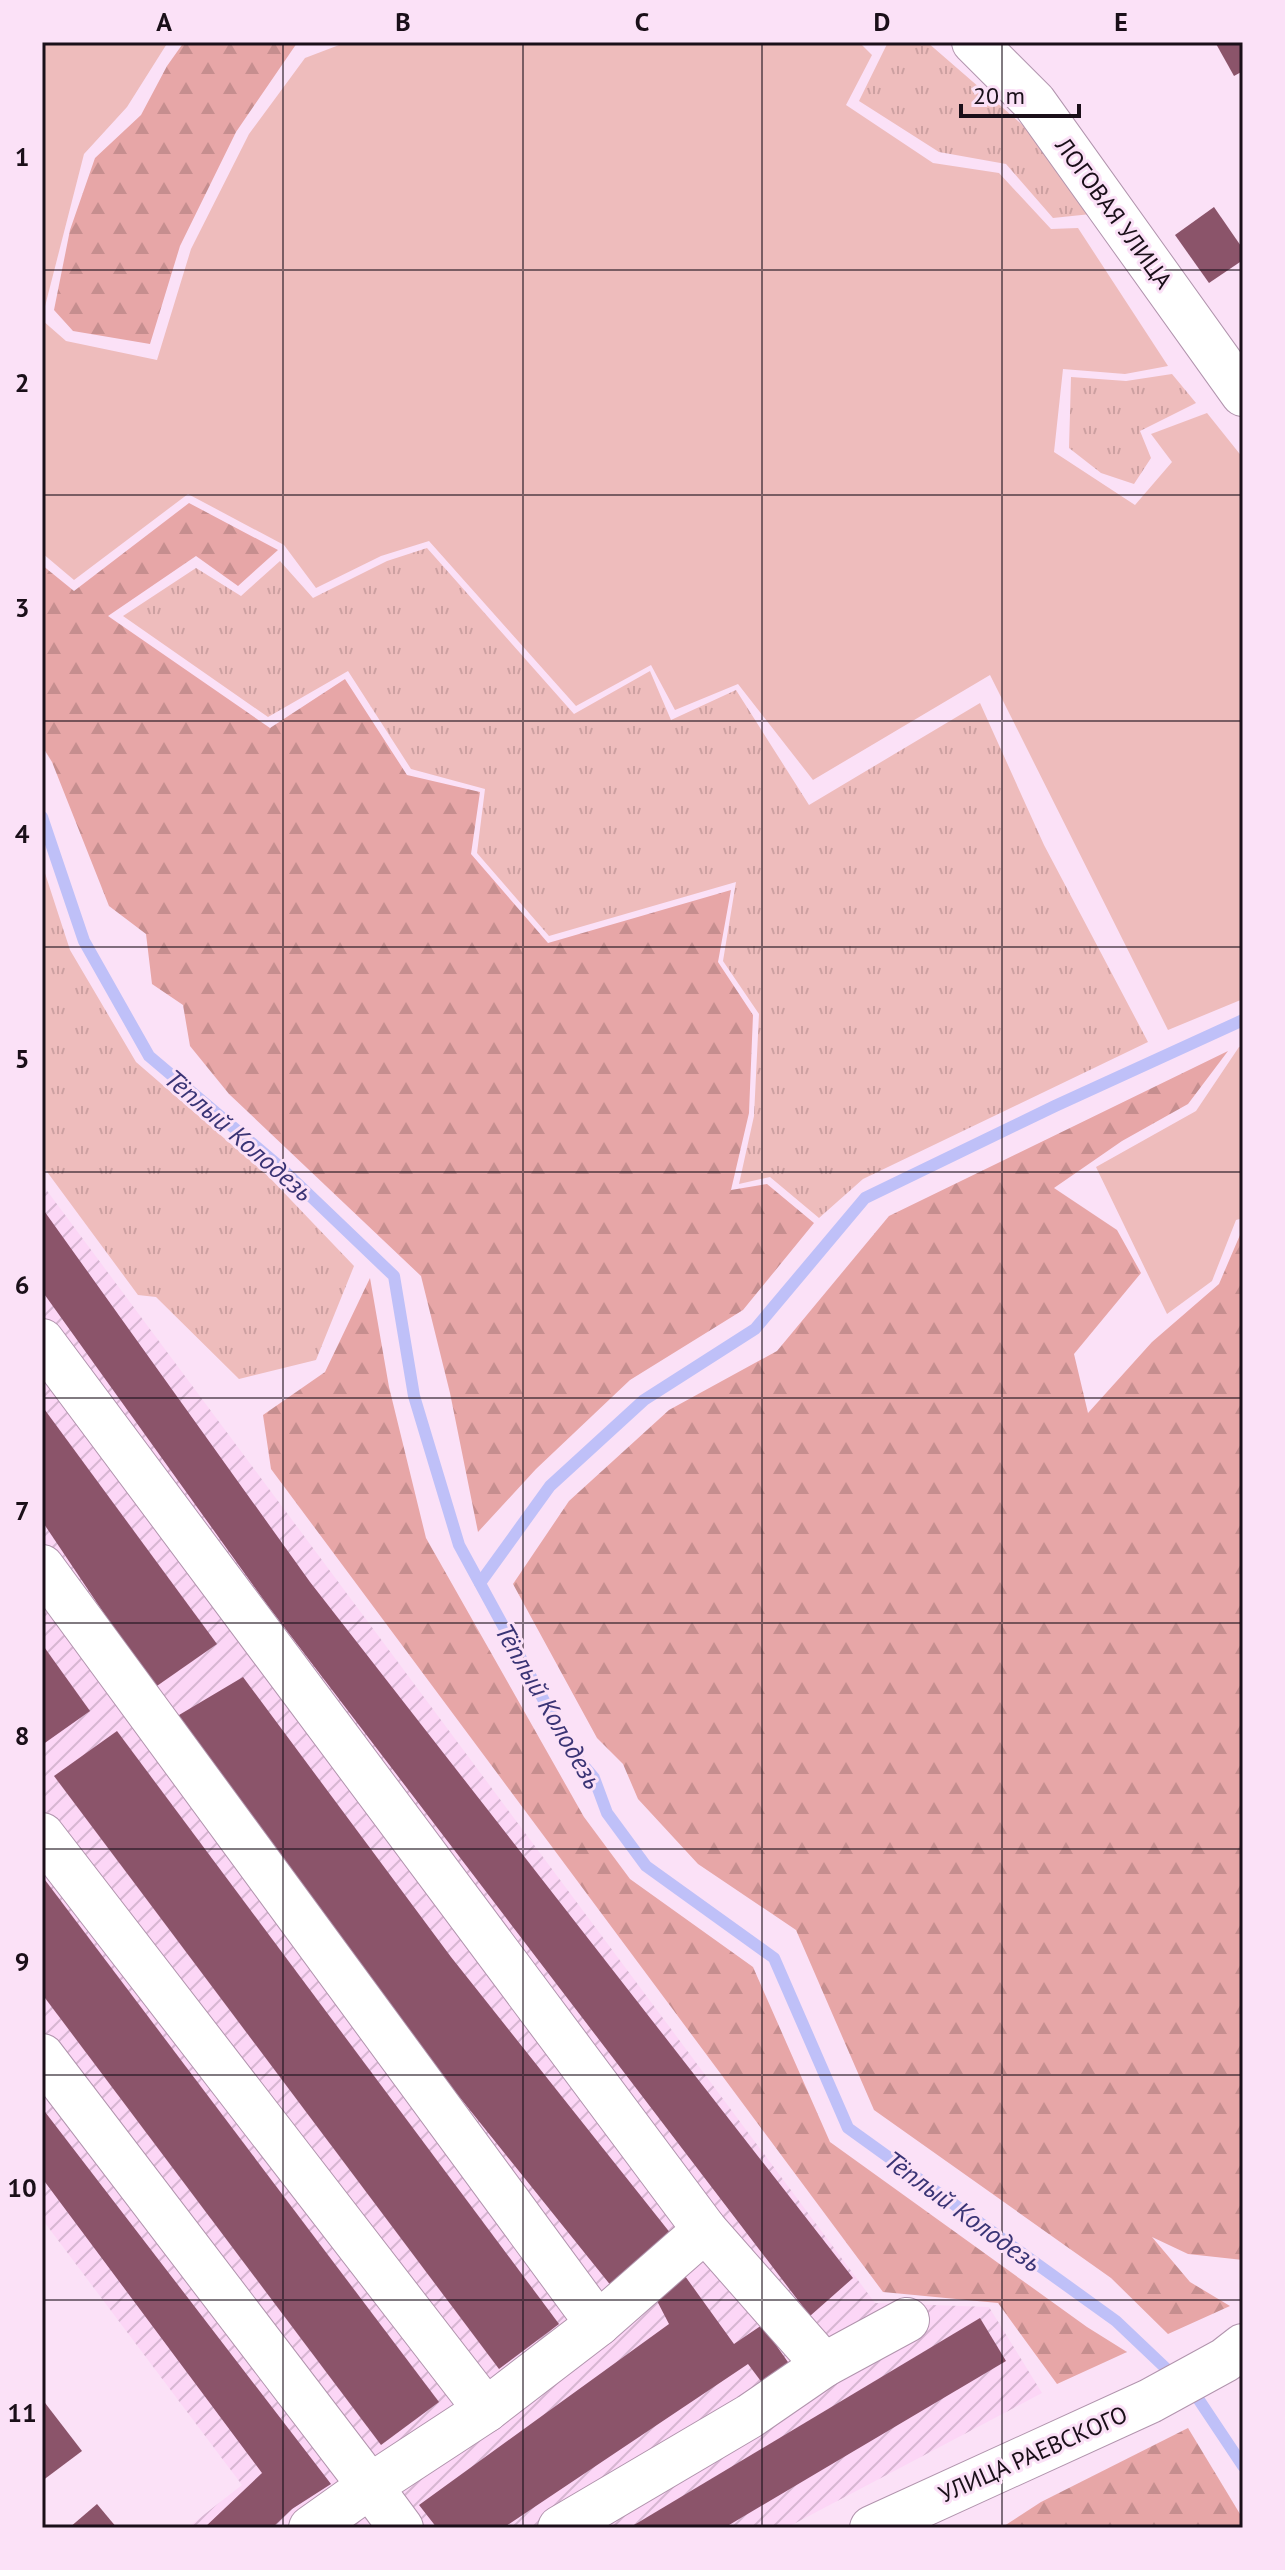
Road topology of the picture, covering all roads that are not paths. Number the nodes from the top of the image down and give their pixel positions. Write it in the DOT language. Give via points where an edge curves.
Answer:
graph roads {
  1 [pos="974,42"];
  2 [pos="1243,394"];
  3 [pos="42,1341"];
  4 [pos="42,1567"];
  5 [pos="42,1835"];
  6 [pos="42,2056"];
  7 [pos="705,2230"];
  8 [pos="907,2320"];
  9 [pos="598,2324"];
  10 [pos="1234,2353"];
  11 [pos="824,2365"];
  12 [pos="486,2410"];
  13 [pos="370,2486"];
  14 [pos="889,2524"];
  15 [pos="311,2528"];
  16 [pos="401,2528"];
  17 [pos="560,2528"];
  1 -- 2 [label="street, ЛОГОВАЯ УЛИЦА" via="1034,102"];
  3 -- 7 [label="street"];
  4 -- 9 [label="street"];
  5 -- 12 [label="street"];
  6 -- 13 [label="street"];
  7 -- 9 [label="street"];
  7 -- 11 [label="street"];
  8 -- 11 [label="street"];
  9 -- 12 [label="street"];
  10 -- 14 [label="street, УЛИЦА РАЕВСКОГО" via="1150,2401"];
  11 -- 17 [label="street" via="750,2416"];
  12 -- 13 [label="street"];
  13 -- 15 [label="street"];
  13 -- 16 [label="street"];
}
